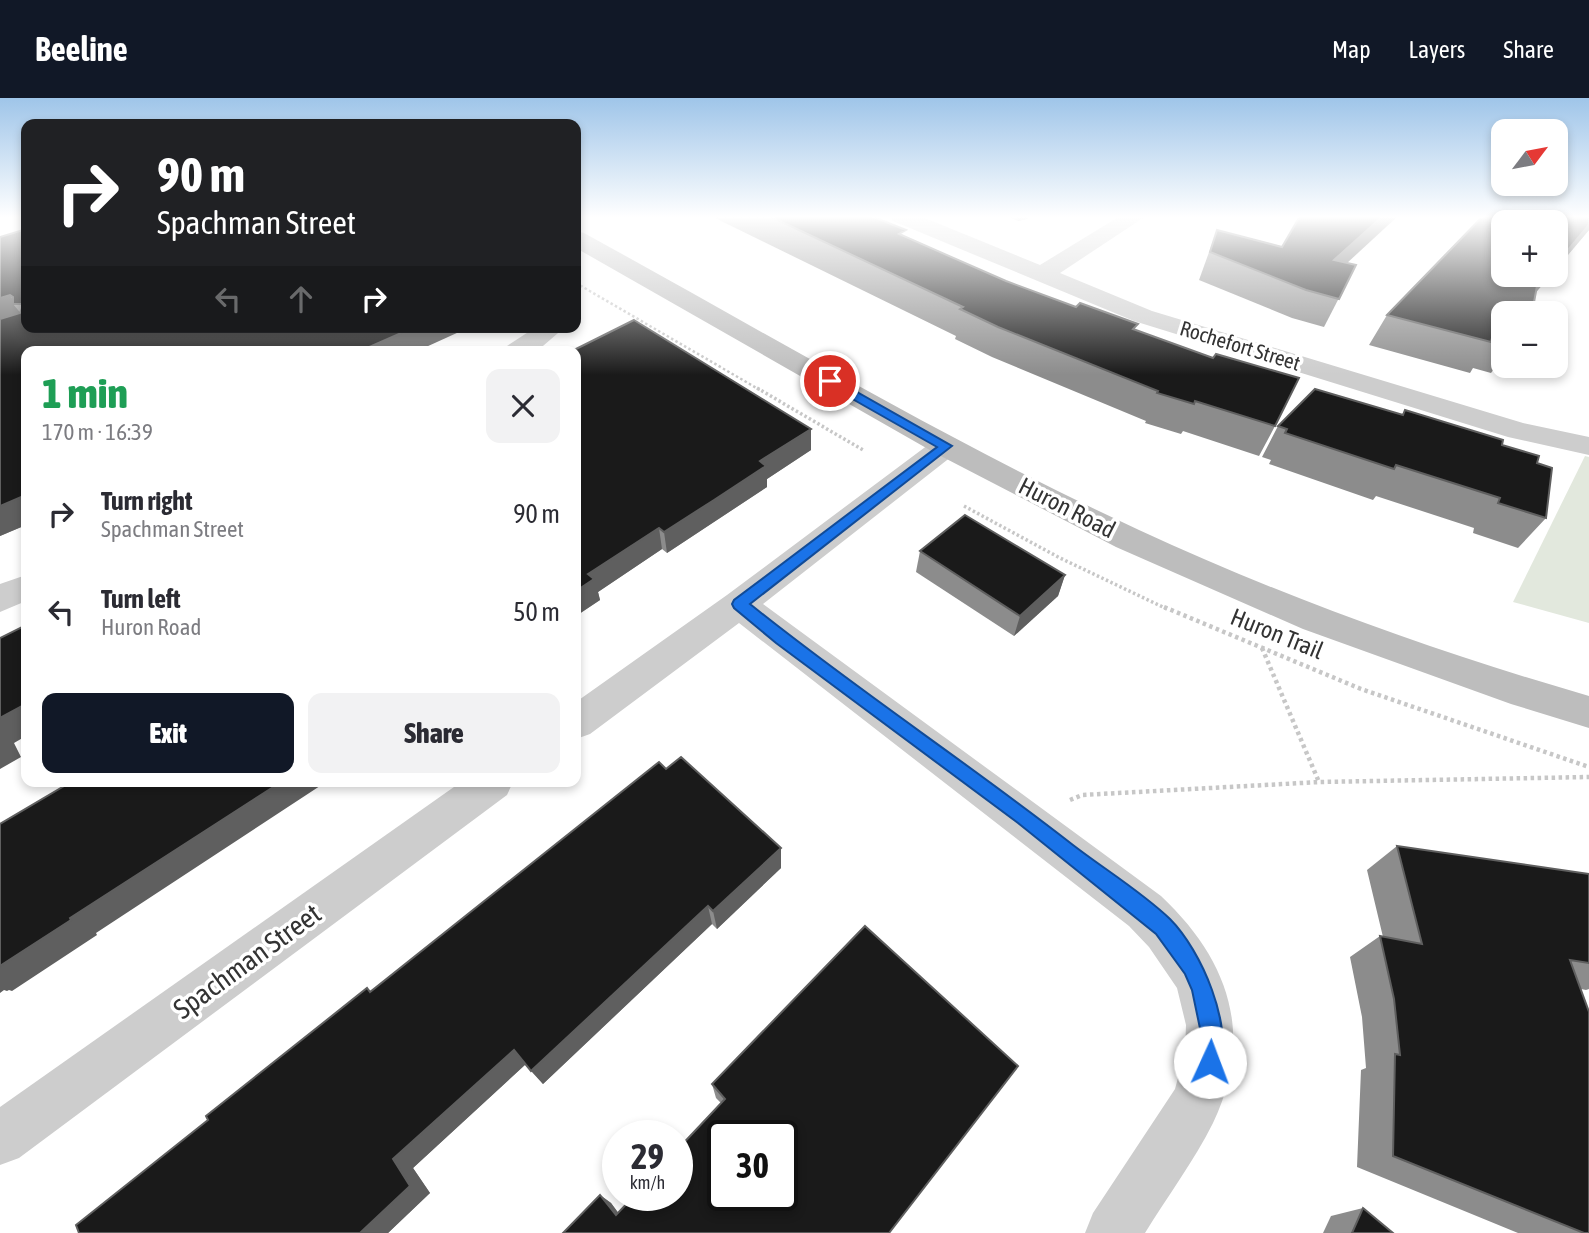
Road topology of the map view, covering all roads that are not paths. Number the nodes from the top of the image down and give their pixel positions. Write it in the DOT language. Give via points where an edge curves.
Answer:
graph roads {
  1 [pos="631,269"];
  2 [pos="1026,269"];
  3 [pos="1050,269"];
  4 [pos="1040,275"];
  5 [pos="547,333"];
  6 [pos="527,346"];
  7 [pos="946,446"];
  8 [pos="1589,446"];
  9 [pos="21,589"];
  10 [pos="0,599"];
  11 [pos="739,604"];
  12 [pos="1589,712"];
  13 [pos="581,719"];
  14 [pos="486,787"];
  15 [pos="0,1139"];
  16 [pos="1113,1233"];
  1 -- 7 [label="main road, Huron Road"];
  2 -- 4 [label="street, Rochefort Street"];
  3 -- 4 [label="street"];
  4 -- 8 [label="street, Rochefort Street" via="1143,316 1518,431"];
  5 -- 6 [label="street"];
  7 -- 11 [label="street"];
  7 -- 12 [label="main road, Huron Road" via="1128,539 1315,620"];
  9 -- 10 [label="street"];
  11 -- 13 [label="street"];
  11 -- 16 [label="street" via="1163,927 1192,967 1209,1014 1212,1038 1204,1085"];
  14 -- 15 [label="street, Spachman Street"];
}
